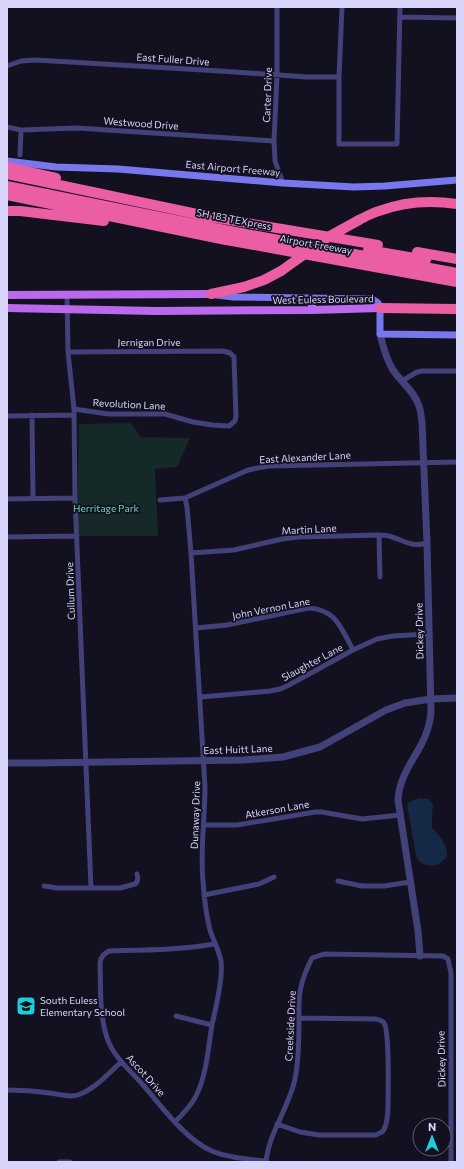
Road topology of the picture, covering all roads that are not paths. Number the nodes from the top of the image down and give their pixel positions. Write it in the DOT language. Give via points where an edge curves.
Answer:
graph roads {
  1 [pos="277,7"];
  2 [pos="342,7"];
  3 [pos="400,7"];
  4 [pos="401,17"];
  5 [pos="457,18"];
  6 [pos="7,66"];
  7 [pos="277,75"];
  8 [pos="339,77"];
  9 [pos="7,127"];
  10 [pos="21,130"];
  11 [pos="274,141"];
  12 [pos="20,155"];
  13 [pos="7,161"];
  14 [pos="7,167"];
  15 [pos="7,174"];
  16 [pos="7,179"];
  17 [pos="457,180"];
  18 [pos="284,182"];
  19 [pos="7,186"];
  20 [pos="7,195"];
  21 [pos="457,204"];
  22 [pos="7,211"];
  23 [pos="210,217"];
  24 [pos="221,238"];
  25 [pos="457,259"];
  26 [pos="457,266"];
  27 [pos="457,273"];
  28 [pos="457,282"];
  29 [pos="67,294"];
  30 [pos="211,294"];
  31 [pos="7,295"];
  32 [pos="312,298"];
  33 [pos="7,308"];
  34 [pos="67,308"];
  35 [pos="380,308"];
  36 [pos="457,309"];
  37 [pos="312,310"];
  38 [pos="380,334"];
  39 [pos="457,335"];
  40 [pos="68,352"];
  41 [pos="457,371"];
  42 [pos="402,382"];
  43 [pos="74,409"];
  44 [pos="32,415"];
  45 [pos="74,415"];
  46 [pos="7,416"];
  47 [pos="229,426"];
  48 [pos="423,462"];
  49 [pos="457,462"];
  50 [pos="33,498"];
  51 [pos="75,498"];
  52 [pos="185,498"];
  53 [pos="7,499"];
  54 [pos="160,500"];
  55 [pos="379,535"];
  56 [pos="77,536"];
  57 [pos="7,537"];
  58 [pos="427,543"];
  59 [pos="191,553"];
  60 [pos="380,577"];
  61 [pos="196,628"];
  62 [pos="428,634"];
  63 [pos="353,650"];
  64 [pos="201,697"];
  65 [pos="457,698"];
  66 [pos="431,699"];
  67 [pos="204,761"];
  68 [pos="85,762"];
  69 [pos="7,763"];
  70 [pos="400,816"];
  71 [pos="204,825"];
  72 [pos="137,874"];
  73 [pos="274,877"];
  74 [pos="338,881"];
  75 [pos="410,882"];
  76 [pos="44,886"];
  77 [pos="91,888"];
  78 [pos="204,895"];
  79 [pos="215,944"];
  80 [pos="420,956"];
  81 [pos="176,1016"];
  82 [pos="299,1018"];
  83 [pos="212,1025"];
  84 [pos="121,1062"];
  85 [pos="7,1090"];
  86 [pos="175,1122"];
  87 [pos="277,1124"];
  88 [pos="59,1162"];
  89 [pos="70,1162"];
  90 [pos="266,1162"];
  91 [pos="451,1162"];
  1 -- 7 [label="street, Carter Drive"];
  2 -- 8 [label="street"];
  3 -- 4 [label="street"];
  4 -- 5 [label="street"];
  4 -- 8 [label="street" via="397,144 339,144"];
  6 -- 7 [label="street, East Fuller Drive" via="20,61 36,60"];
  7 -- 8 [label="street, East Fuller Drive"];
  7 -- 11 [label="street, Carter Drive"];
  9 -- 10 [label="street, Westwood Drive"];
  10 -- 11 [label="street, Westwood Drive" via="77,128"];
  10 -- 12 [label="street"];
  11 -- 18 [label="street, Carter Drive" via="275,161"];
  13 -- 18 [label="main road, East Airport Freeway" via="56,167 118,169"];
  14 -- 23 [label="highway" via="197,210"];
  15 -- 23 [label="highway, Airport Freeway"];
  16 -- 26 [label="highway, SH 183 TEXpress" via="210,221"];
  17 -- 18 [label="main road, East Airport Freeway" via="354,187"];
  19 -- 27 [label="highway, SH 183 TEXpress" via="208,227"];
  20 -- 24 [label="highway, Airport Freeway"];
  21 -- 30 [label="highway, bridge" via="432,202 398,205 379,211 330,236 264,280"];
  22 -- 24 [label="highway" via="89,219 188,236"];
  23 -- 25 [label="highway, Airport Freeway"];
  24 -- 28 [label="highway, Airport Freeway"];
  29 -- 30 [label="main road, West Euless Boulevard"];
  29 -- 31 [label="main road, West Euless Boulevard"];
  29 -- 34 [label="street, Cullum Drive"];
  30 -- 32 [label="main road, West Euless Boulevard" via="233,297"];
  32 -- 35 [label="main road, West Euless Boulevard" via="372,299 378,302"];
  32 -- 37 [label="main road"];
  33 -- 34 [label="main road, West Euless Boulevard"];
  34 -- 37 [label="main road, West Euless Boulevard" via="156,311"];
  34 -- 40 [label="street, Cullum Drive"];
  35 -- 36 [label="highway"];
  35 -- 37 [label="main road, West Euless Boulevard"];
  35 -- 38 [label="main road, Dickey Drive"];
  38 -- 39 [label="main road"];
  38 -- 42 [label="street, Dickey Drive" via="389,363"];
  40 -- 43 [label="street, Cullum Drive"];
  40 -- 47 [label="street, Jernigan Drive" via="230,353 234,357 236,416 235,421"];
  41 -- 42 [label="street" via="422,370"];
  42 -- 48 [label="street, Dickey Drive" via="419,406"];
  43 -- 45 [label="street, Cullum Drive"];
  43 -- 47 [label="street, Revolution Lane" via="108,414 165,414 212,426"];
  44 -- 45 [label="street"];
  44 -- 46 [label="street"];
  44 -- 50 [label="street"];
  45 -- 51 [label="street, Cullum Drive"];
  48 -- 49 [label="street, East Alexander Lane"];
  48 -- 52 [label="street, East Alexander Lane" via="268,466 248,470"];
  48 -- 58 [label="street, Dickey Drive"];
  50 -- 51 [label="street"];
  50 -- 53 [label="street"];
  51 -- 56 [label="street, Cullum Drive"];
  52 -- 54 [label="street, East Alexander Lane"];
  52 -- 59 [label="street, Dunaway Drive"];
  55 -- 58 [label="street, Martin Lane" via="416,545"];
  55 -- 59 [label="street, Martin Lane" via="298,537 234,550"];
  55 -- 60 [label="street"];
  56 -- 57 [label="street"];
  56 -- 68 [label="street, Cullum Drive"];
  58 -- 62 [label="street, Dickey Drive"];
  59 -- 61 [label="street, Dunaway Drive"];
  61 -- 63 [label="street, John Vernon Lane" via="227,625 315,608 332,616"];
  61 -- 64 [label="street, Dunaway Drive"];
  62 -- 63 [label="street, Slaughter Lane" via="386,637"];
  62 -- 66 [label="street, Dickey Drive"];
  63 -- 64 [label="street, Slaughter Lane" via="280,689"];
  64 -- 67 [label="street, Dunaway Drive"];
  65 -- 66 [label="street, East Huitt Lane"];
  66 -- 67 [label="street, East Huitt Lane" via="405,703 386,710 329,743 307,751 272,759"];
  66 -- 70 [label="street, Dickey Drive" via="429,725 422,744 400,783"];
  67 -- 68 [label="street, East Huitt Lane"];
  67 -- 71 [label="street, Dunaway Drive"];
  68 -- 69 [label="street, East Huitt Lane"];
  68 -- 77 [label="street, Cullum Drive"];
  70 -- 71 [label="street, Atkerson Lane" via="362,819 315,812 236,825"];
  70 -- 75 [label="street, Dickey Drive"];
  71 -- 78 [label="street, Dunaway Drive"];
  72 -- 77 [label="street" via="135,884 120,888"];
  73 -- 78 [label="street" via="259,884"];
  74 -- 75 [label="street" via="362,886"];
  75 -- 80 [label="street, Dickey Drive"];
  76 -- 77 [label="street"];
  78 -- 79 [label="street, Dunaway Drive"];
  79 -- 83 [label="street, Dunaway Drive" via="221,970"];
  79 -- 84 [label="street, Ascot Drive" via="195,948 109,951 103,954 100,962 103,1024 108,1040"];
  80 -- 82 [label="street, Creekside Drive" via="324,954 312,958 300,988"];
  80 -- 91 [label="street, Dickey Drive" via="446,957 451,973"];
  81 -- 83 [label="street"];
  82 -- 87 [label="street, Creekside Drive" via="299,1052 295,1080"];
  82 -- 87 [label="street" via="376,1019 383,1022 388,1040 387,1116 384,1129 380,1133 367,1135 319,1135"];
  83 -- 86 [label="street, Dunaway Drive" via="203,1078 196,1096"];
  84 -- 85 [label="street" via="101,1081 78,1095"];
  84 -- 86 [label="street, Ascot Drive"];
  86 -- 90 [label="street, Ascot Drive" via="212,1151"];
  87 -- 90 [label="street, Creekside Drive"];
  88 -- 89 [label="street"];
}
